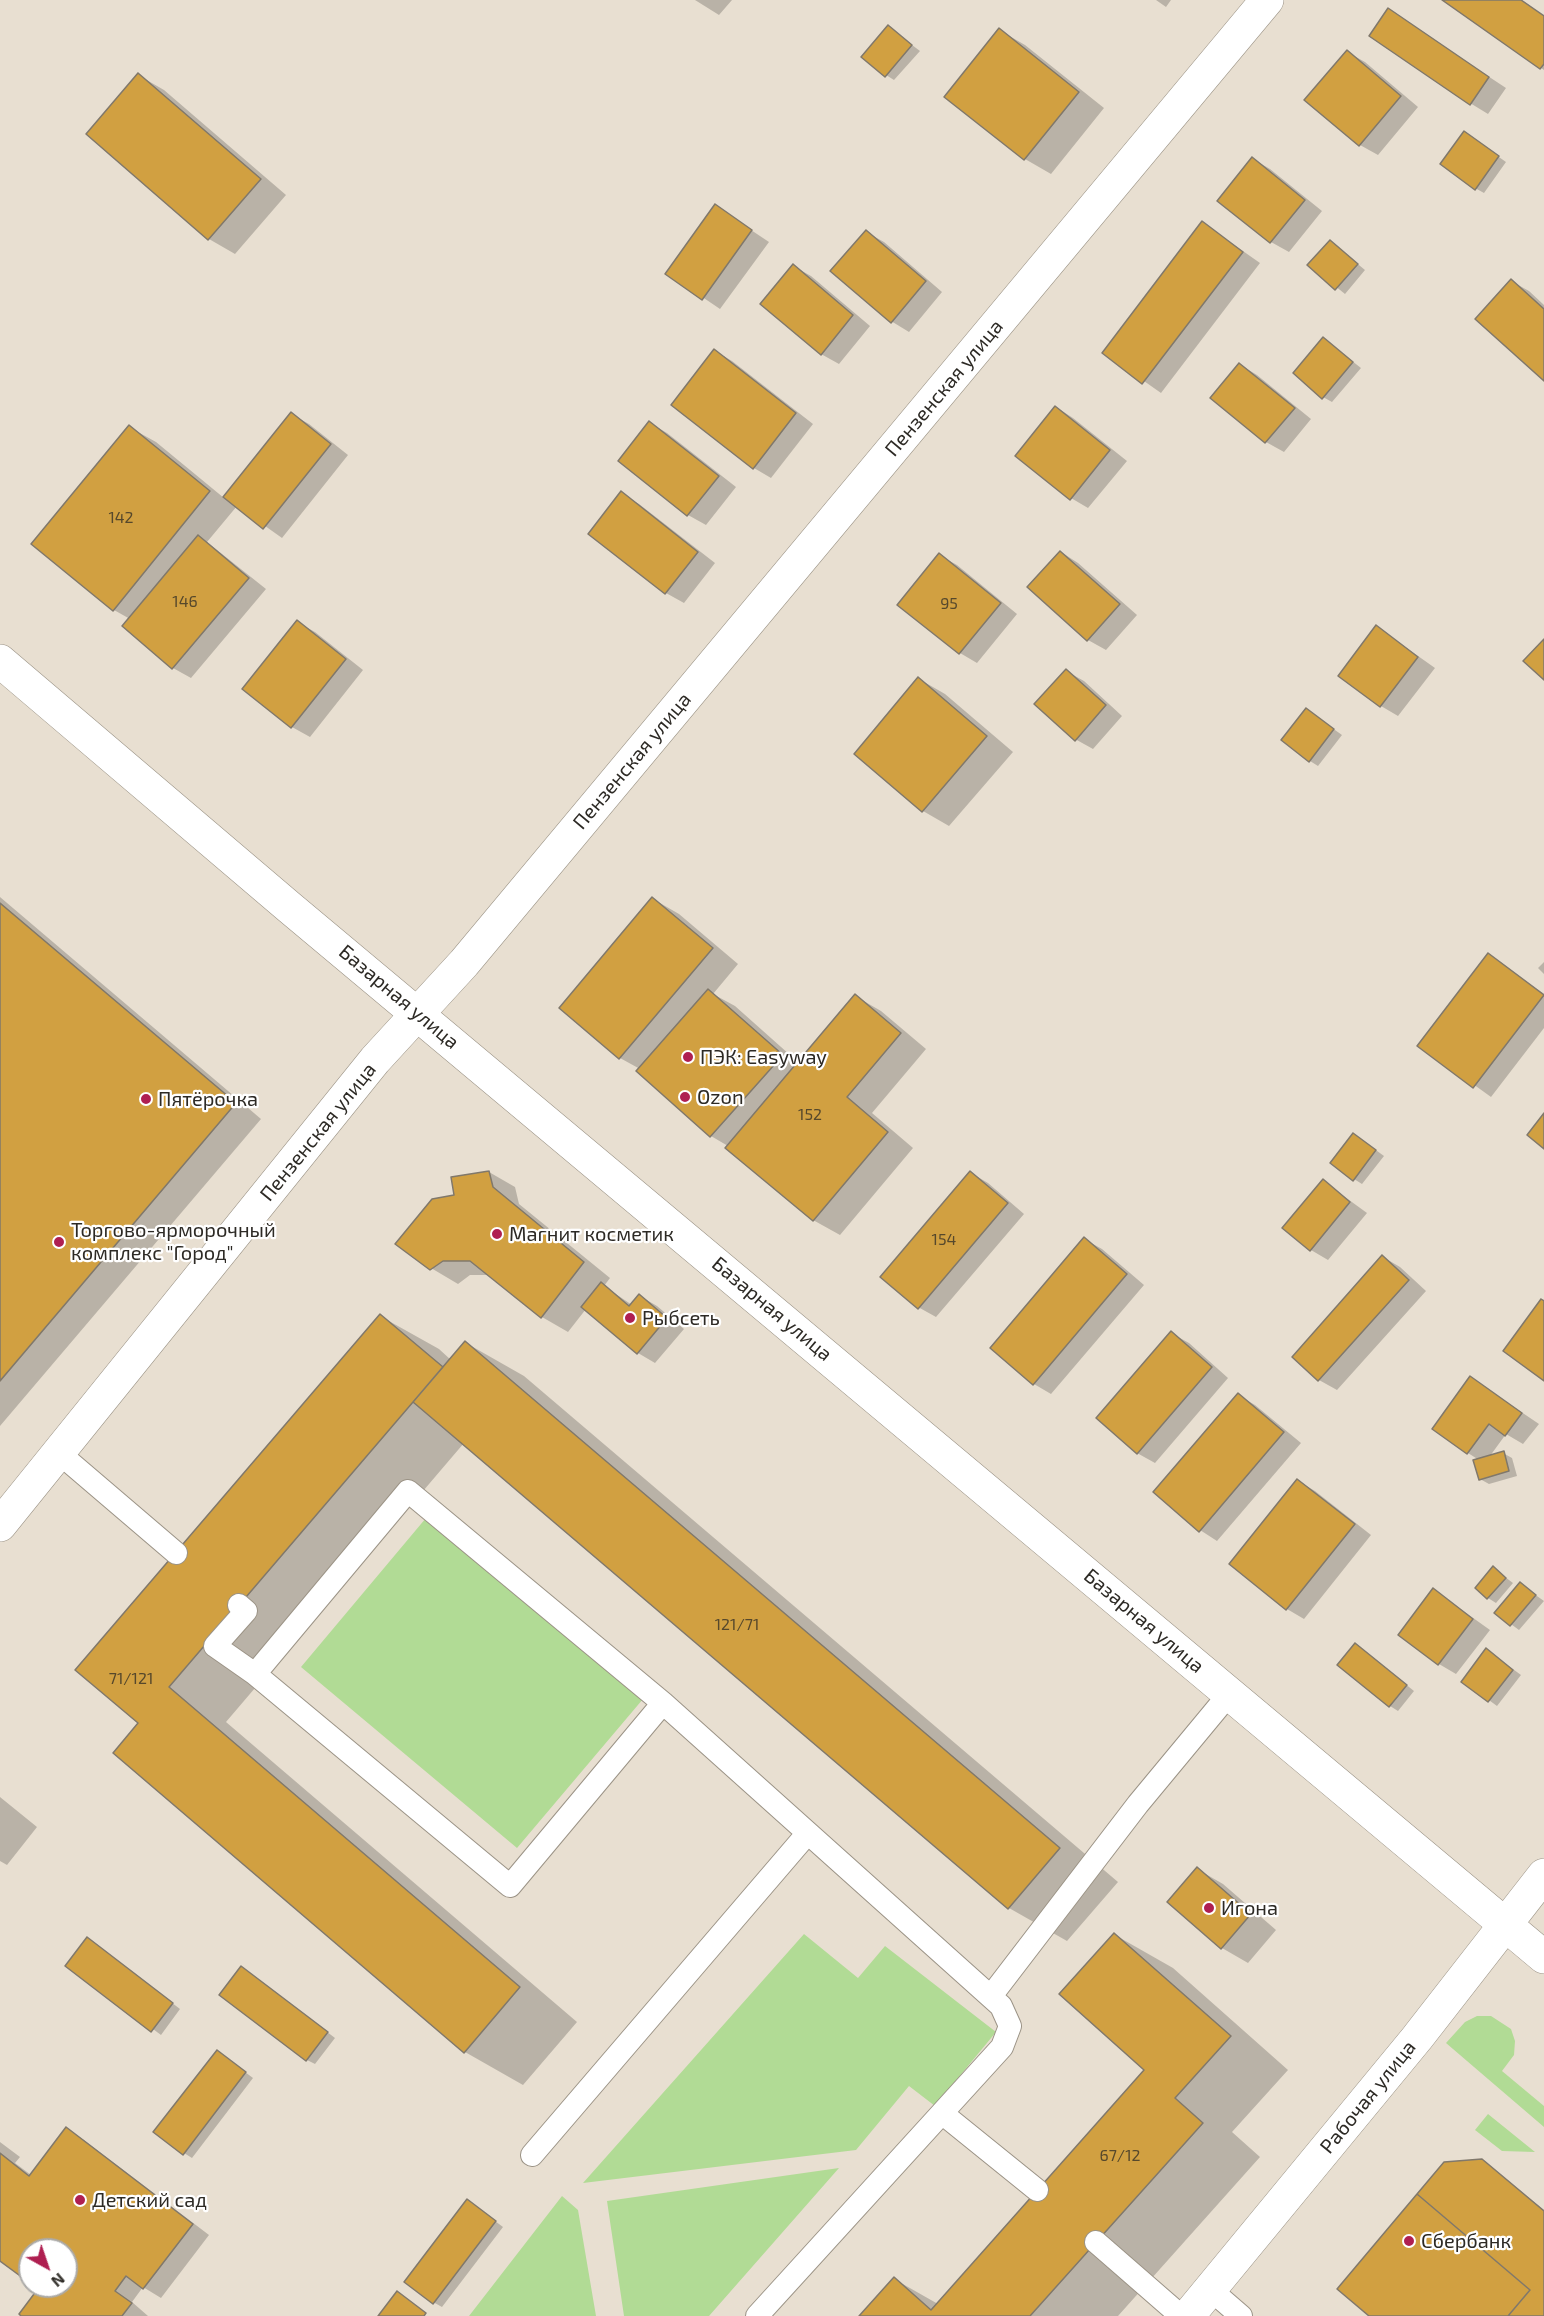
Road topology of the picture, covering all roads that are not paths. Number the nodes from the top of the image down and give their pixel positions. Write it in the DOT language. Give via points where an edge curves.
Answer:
graph roads {
  1 [pos="1268,0"];
  2 [pos="0,661"];
  3 [pos="418,1013"];
  4 [pos="59,1453"];
  5 [pos="0,1525"];
  6 [pos="176,1553"];
  7 [pos="239,1605"];
  8 [pos="255,1674"];
  9 [pos="1230,1693"];
  10 [pos="663,1703"];
  11 [pos="807,1834"];
  12 [pos="1544,1875"];
  13 [pos="1506,1924"];
  14 [pos="1544,1957"];
  15 [pos="991,1996"];
  16 [pos="943,2114"];
  17 [pos="532,2155"];
  18 [pos="1037,2190"];
  19 [pos="1096,2242"];
  20 [pos="1211,2290"];
  21 [pos="757,2316"];
  22 [pos="1181,2316"];
  23 [pos="1188,2316"];
  24 [pos="1241,2316"];
  1 -- 3 [label="street, Пензенская улица" via="464,963"];
  2 -- 3 [label="street, Базарная улица"];
  3 -- 4 [label="street, Пензенская улица" via="368,1069"];
  3 -- 9 [label="street, Базарная улица"];
  4 -- 5 [label="street, Пензенская улица"];
  4 -- 6 [label="lane"];
  7 -- 8 [label="lane" via="246,1611 214,1646"];
  8 -- 10 [label="lane" via="510,1886"];
  8 -- 10 [label="lane" via="408,1491"];
  9 -- 13 [label="street, Базарная улица"];
  9 -- 15 [label="lane" via="1138,1804"];
  10 -- 11 [label="lane"];
  11 -- 15 [label="lane"];
  11 -- 17 [label="lane"];
  12 -- 13 [label="street, Рабочая улица"];
  13 -- 14 [label="street, Базарная улица"];
  13 -- 20 [label="street, Рабочая улица"];
  15 -- 16 [label="lane" via="1007,2015 1008,2037"];
  16 -- 18 [label="lane"];
  16 -- 21 [label="lane"];
  19 -- 22 [label="lane"];
  20 -- 23 [label="street, Рабочая улица"];
  20 -- 24 [label="lane"];
}
